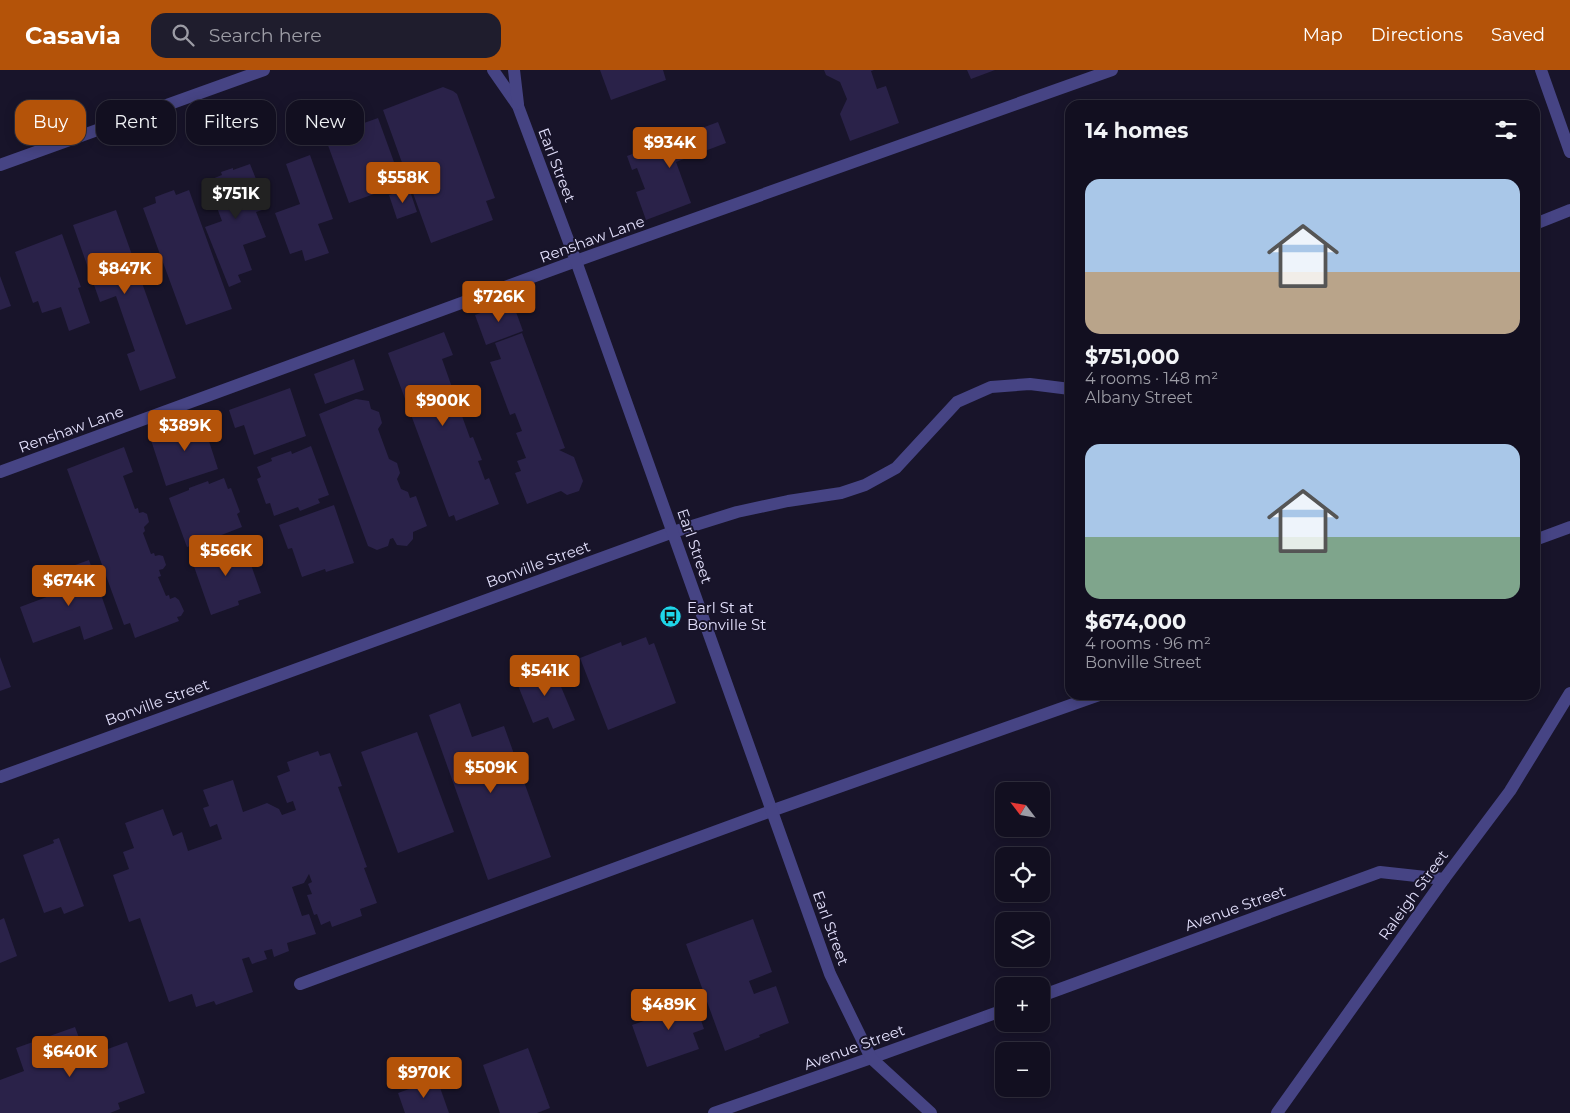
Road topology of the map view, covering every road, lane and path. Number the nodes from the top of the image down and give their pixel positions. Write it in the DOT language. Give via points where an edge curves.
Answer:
graph roads {
  1 [pos="264,70"];
  2 [pos="493,70"];
  3 [pos="514,70"];
  4 [pos="1112,70"];
  5 [pos="1541,70"];
  6 [pos="518,106"];
  7 [pos="1570,152"];
  8 [pos="0,165"];
  9 [pos="1570,210"];
  10 [pos="1540,222"];
  11 [pos="576,261"];
  12 [pos="1065,388"];
  13 [pos="0,472"];
  14 [pos="1570,527"];
  15 [pos="673,532"];
  16 [pos="1540,538"];
  17 [pos="1570,693"];
  18 [pos="1085,700"];
  19 [pos="0,776"];
  20 [pos="771,811"];
  21 [pos="1444,879"];
  22 [pos="300,984"];
  23 [pos="1050,993"];
  24 [pos="995,1013"];
  25 [pos="870,1058"];
  26 [pos="714,1113"];
  27 [pos="932,1113"];
  28 [pos="1277,1113"];
  1 -- 8 [label="street"];
  2 -- 6 [label="street, Earl Street"];
  3 -- 6 [label="street, Earl Street"];
  4 -- 11 [label="street, Renshaw Lane"];
  5 -- 7 [label="street"];
  6 -- 11 [label="street, Earl Street"];
  9 -- 10 [label="street"];
  11 -- 13 [label="street, Renshaw Lane"];
  11 -- 15 [label="street, Earl Street"];
  12 -- 15 [label="street, Bonville Street" via="1030,384 991,387 957,402 896,468 865,485 841,494 736,512"];
  14 -- 16 [label="street"];
  15 -- 19 [label="street, Bonville Street"];
  15 -- 20 [label="street, Earl Street"];
  17 -- 21 [label="street, Raleigh Street" via="1510,791"];
  18 -- 20 [label="street"];
  20 -- 22 [label="street"];
  20 -- 25 [label="street, Earl Street" via="830,974"];
  21 -- 23 [label="street, Avenue Street" via="1380,872"];
  21 -- 28 [label="street, Raleigh Street"];
  24 -- 25 [label="street, Avenue Street"];
  25 -- 26 [label="street, Avenue Street"];
  25 -- 27 [label="street, Earl Street"];
}
